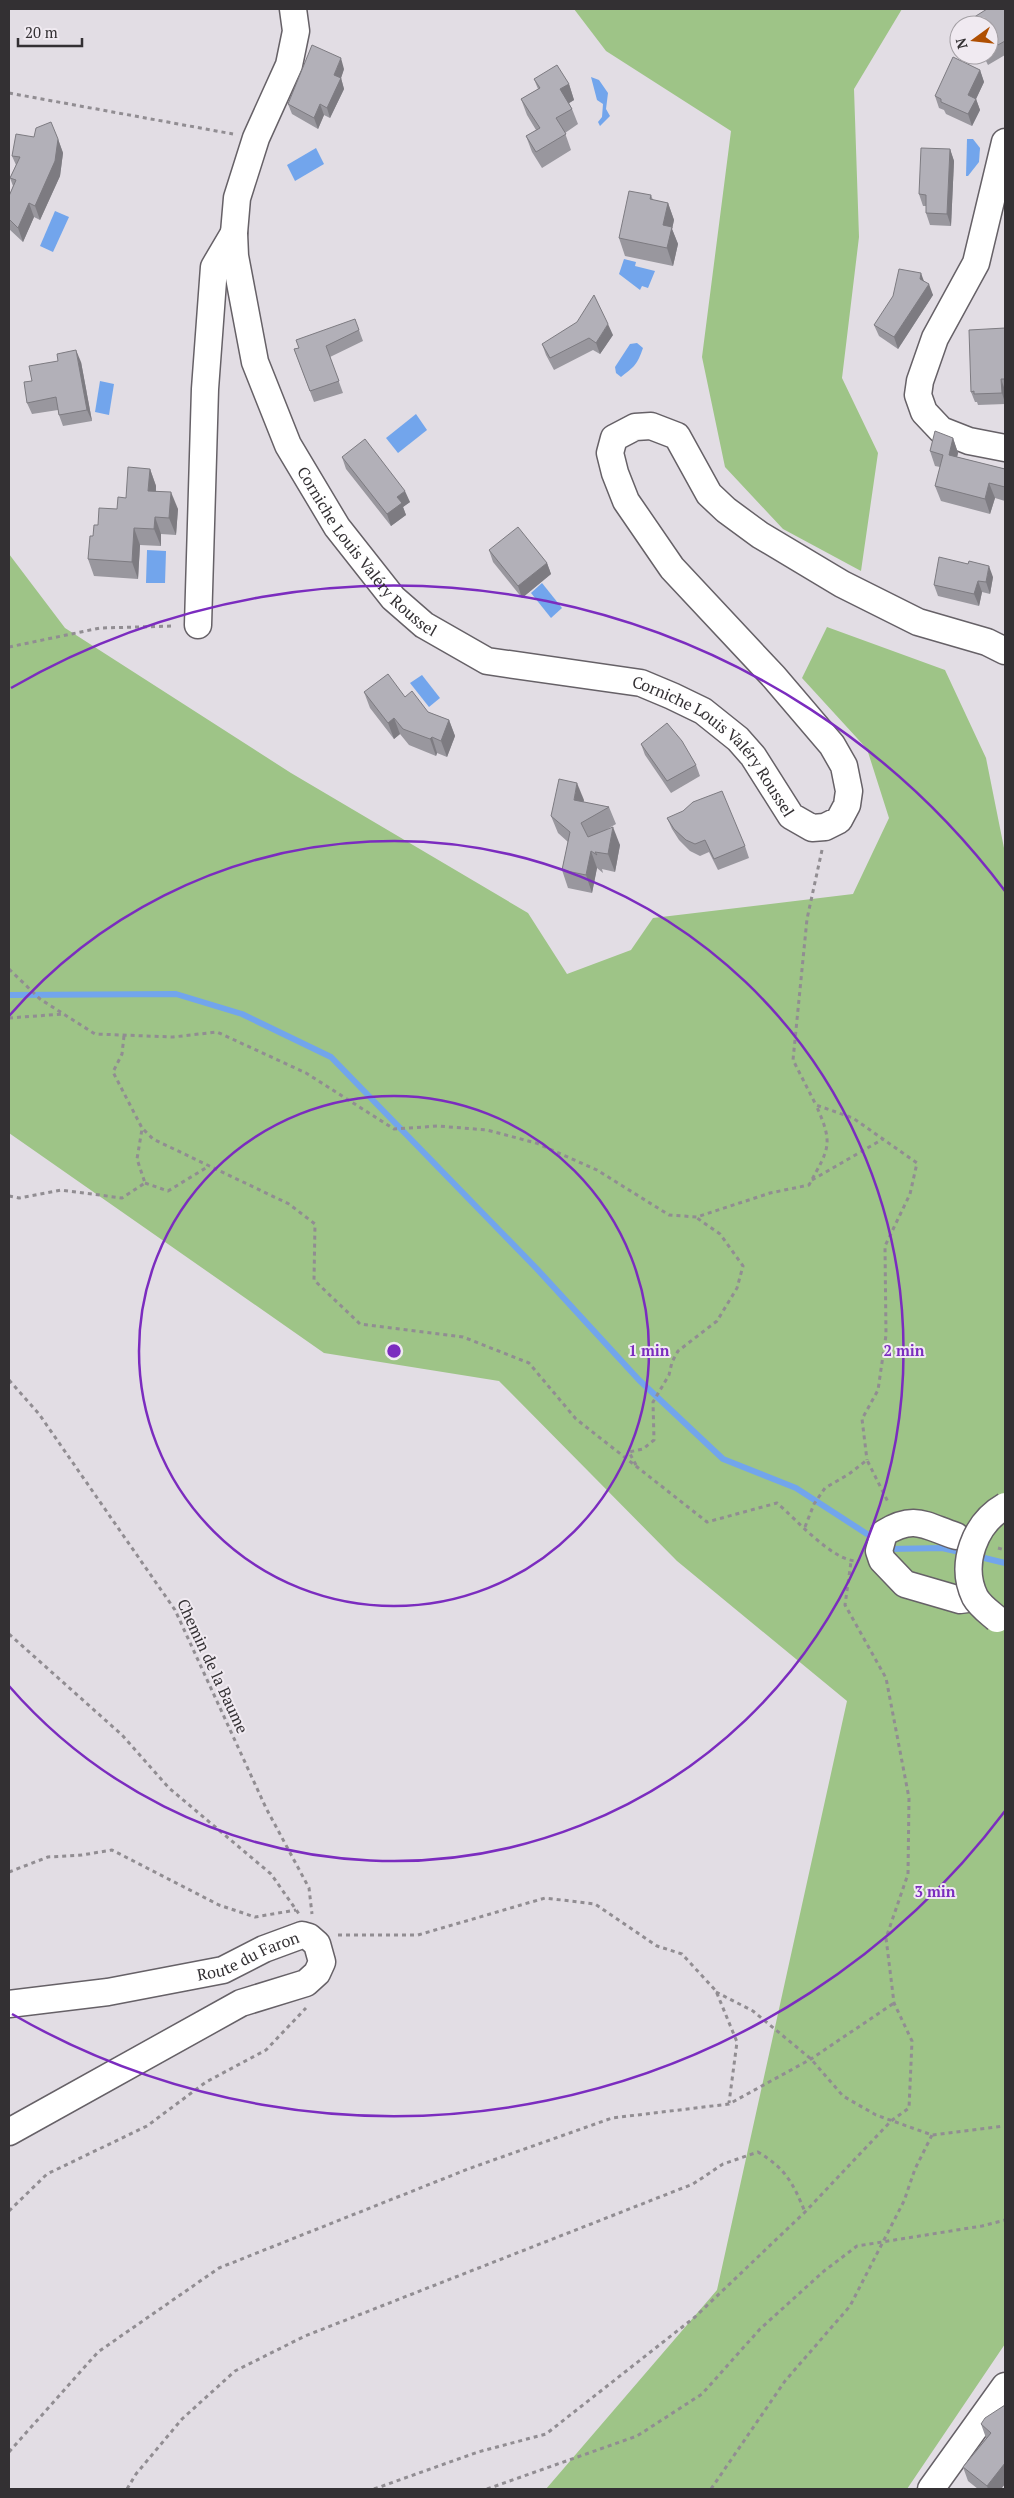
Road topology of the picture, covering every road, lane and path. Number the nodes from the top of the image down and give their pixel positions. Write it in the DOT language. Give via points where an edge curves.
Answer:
graph roads {
  1 [pos="293,9"];
  2 [pos="9,93"];
  3 [pos="256,138"];
  4 [pos="1005,142"];
  5 [pos="234,233"];
  6 [pos="1005,448"];
  7 [pos="198,625"];
  8 [pos="9,647"];
  9 [pos="1005,651"];
  10 [pos="824,827"];
  11 [pos="9,969"];
  12 [pos="64,1014"];
  13 [pos="9,1018"];
  14 [pos="124,1036"];
  15 [pos="816,1105"];
  16 [pos="142,1128"];
  17 [pos="883,1140"];
  18 [pos="210,1166"];
  19 [pos="811,1180"];
  20 [pos="145,1183"];
  21 [pos="9,1196"];
  22 [pos="697,1217"];
  23 [pos="9,1380"];
  24 [pos="867,1460"];
  25 [pos="636,1466"];
  26 [pos="1005,1506"];
  27 [pos="897,1525"];
  28 [pos="804,1526"];
  29 [pos="956,1536"];
  30 [pos="882,1560"];
  31 [pos="851,1562"];
  32 [pos="975,1598"];
  33 [pos="1001,1621"];
  34 [pos="9,1634"];
  35 [pos="9,1872"];
  36 [pos="306,1931"];
  37 [pos="716,1991"];
  38 [pos="894,2003"];
  39 [pos="9,2004"];
  40 [pos="308,2006"];
  41 [pos="811,2059"];
  42 [pos="729,2104"];
  43 [pos="891,2121"];
  44 [pos="1005,2126"];
  45 [pos="9,2132"];
  46 [pos="932,2135"];
  47 [pos="9,2211"];
  48 [pos="805,2212"];
  49 [pos="1005,2220"];
  50 [pos="883,2243"];
  51 [pos="1005,2386"];
  52 [pos="9,2452"];
  53 [pos="127,2489"];
  54 [pos="374,2489"];
  55 [pos="487,2489"];
  56 [pos="711,2489"];
  57 [pos="931,2489"];
  1 -- 3 [label="street, Corniche Louis Valéry Roussel" via="296,31 289,65"];
  2 -- 3 [label="path"];
  3 -- 5 [label="street, Corniche Louis Valéry Roussel" via="237,198"];
  4 -- 6 [label="street" via="976,263 935,338 918,395 924,412 940,430 969,441"];
  5 -- 7 [label="street" via="214,267 206,390"];
  5 -- 10 [label="street, Corniche Louis Valéry Roussel" via="255,362 288,445 337,527 392,598 424,625 487,661 641,683 702,710 720,722 753,756 791,816 812,828"];
  7 -- 8 [label="path" via="100,628"];
  9 -- 10 [label="street" via="987,642 918,622 842,584 760,535 709,494 677,436 651,426 635,427 614,438 610,452 626,501 672,568 774,676 832,745 844,766 849,791 847,805 839,820"];
  10 -- 15 [label="path" via="807,919 793,1060"];
  11 -- 12 [label="path" via="40,999"];
  12 -- 13 [label="path"];
  12 -- 14 [label="path" via="95,1034"];
  14 -- 16 [label="path" via="122,1054 114,1072"];
  14 -- 22 [label="path" via="173,1037 217,1032 306,1073 394,1129 438,1126 487,1130 536,1143 597,1170 669,1215"];
  15 -- 17 [label="path" via="853,1118"];
  15 -- 19 [label="path" via="828,1132 825,1156"];
  16 -- 18 [label="path" via="153,1139"];
  16 -- 20 [label="path" via="137,1159"];
  17 -- 19 [label="path"];
  17 -- 24 [label="path" via="917,1163 910,1194 885,1246 886,1335 878,1390 862,1419"];
  18 -- 20 [label="path" via="168,1191"];
  18 -- 25 [label="path" via="289,1204 315,1224 314,1280 360,1324 463,1337 529,1362 576,1419"];
  19 -- 22 [label="path" via="809,1185 770,1193"];
  20 -- 21 [label="path" via="122,1198 61,1190 19,1198"];
  22 -- 25 [label="path" via="720,1234 743,1266 737,1288 717,1321 678,1351 672,1362 669,1375 653,1402 654,1440 643,1449 629,1452"];
  23 -- 36 [label="path, Chemin de la Baume" via="39,1414 175,1610 266,1808 309,1888 312,1914"];
  24 -- 27 [label="path"];
  24 -- 28 [label="path" via="825,1488"];
  25 -- 28 [label="path" via="707,1522 777,1502"];
  26 -- 32 [label="street, bridge" via="983,1524 974,1538 970,1576"];
  27 -- 29 [label="street" via="907,1522 924,1524"];
  27 -- 30 [label="street" via="884,1533 879,1551"];
  28 -- 31 [label="path" via="818,1543"];
  30 -- 31 [label="path"];
  30 -- 32 [label="street" via="905,1584 960,1600"];
  31 -- 38 [label="path" via="845,1605 886,1678 909,1798 908,1874 886,1938"];
  32 -- 33 [label="street, bridge"];
  34 -- 36 [label="path" via="122,1735 169,1788 271,1874"];
  35 -- 36 [label="path" via="48,1857 112,1850 219,1905"];
  36 -- 37 [label="path" via="328,1935 418,1935 544,1898 595,1904 657,1946 682,1954"];
  36 -- 39 [label="street, Route du Faron" via="223,1970 108,1992"];
  36 -- 45 [label="street, Route du Faron" via="322,1962 318,1973 306,1983 241,2003"];
  37 -- 41 [label="path" via="753,2011"];
  37 -- 42 [label="path" via="737,2042"];
  38 -- 41 [label="path"];
  38 -- 43 [label="path" via="912,2041 908,2108"];
  40 -- 47 [label="path" via="266,2050 206,2082 147,2126 48,2174"];
  41 -- 42 [label="path"];
  41 -- 43 [label="path" via="843,2096"];
  42 -- 52 [label="path" via="612,2118 468,2169 219,2268 98,2352"];
  43 -- 46 [label="path"];
  43 -- 48 [label="path"];
  44 -- 46 [label="path"];
  46 -- 50 [label="path"];
  48 -- 53 [label="path" via="792,2180 758,2152 723,2164 693,2184 305,2336 235,2371 182,2419"];
  48 -- 54 [label="path" via="695,2317 546,2434 478,2452"];
  49 -- 50 [label="path"];
  50 -- 55 [label="path" via="857,2246 824,2271 760,2329 702,2394 636,2436"];
  50 -- 56 [label="path" via="850,2306 785,2381"];
  51 -- 57 [label="street"];
}
